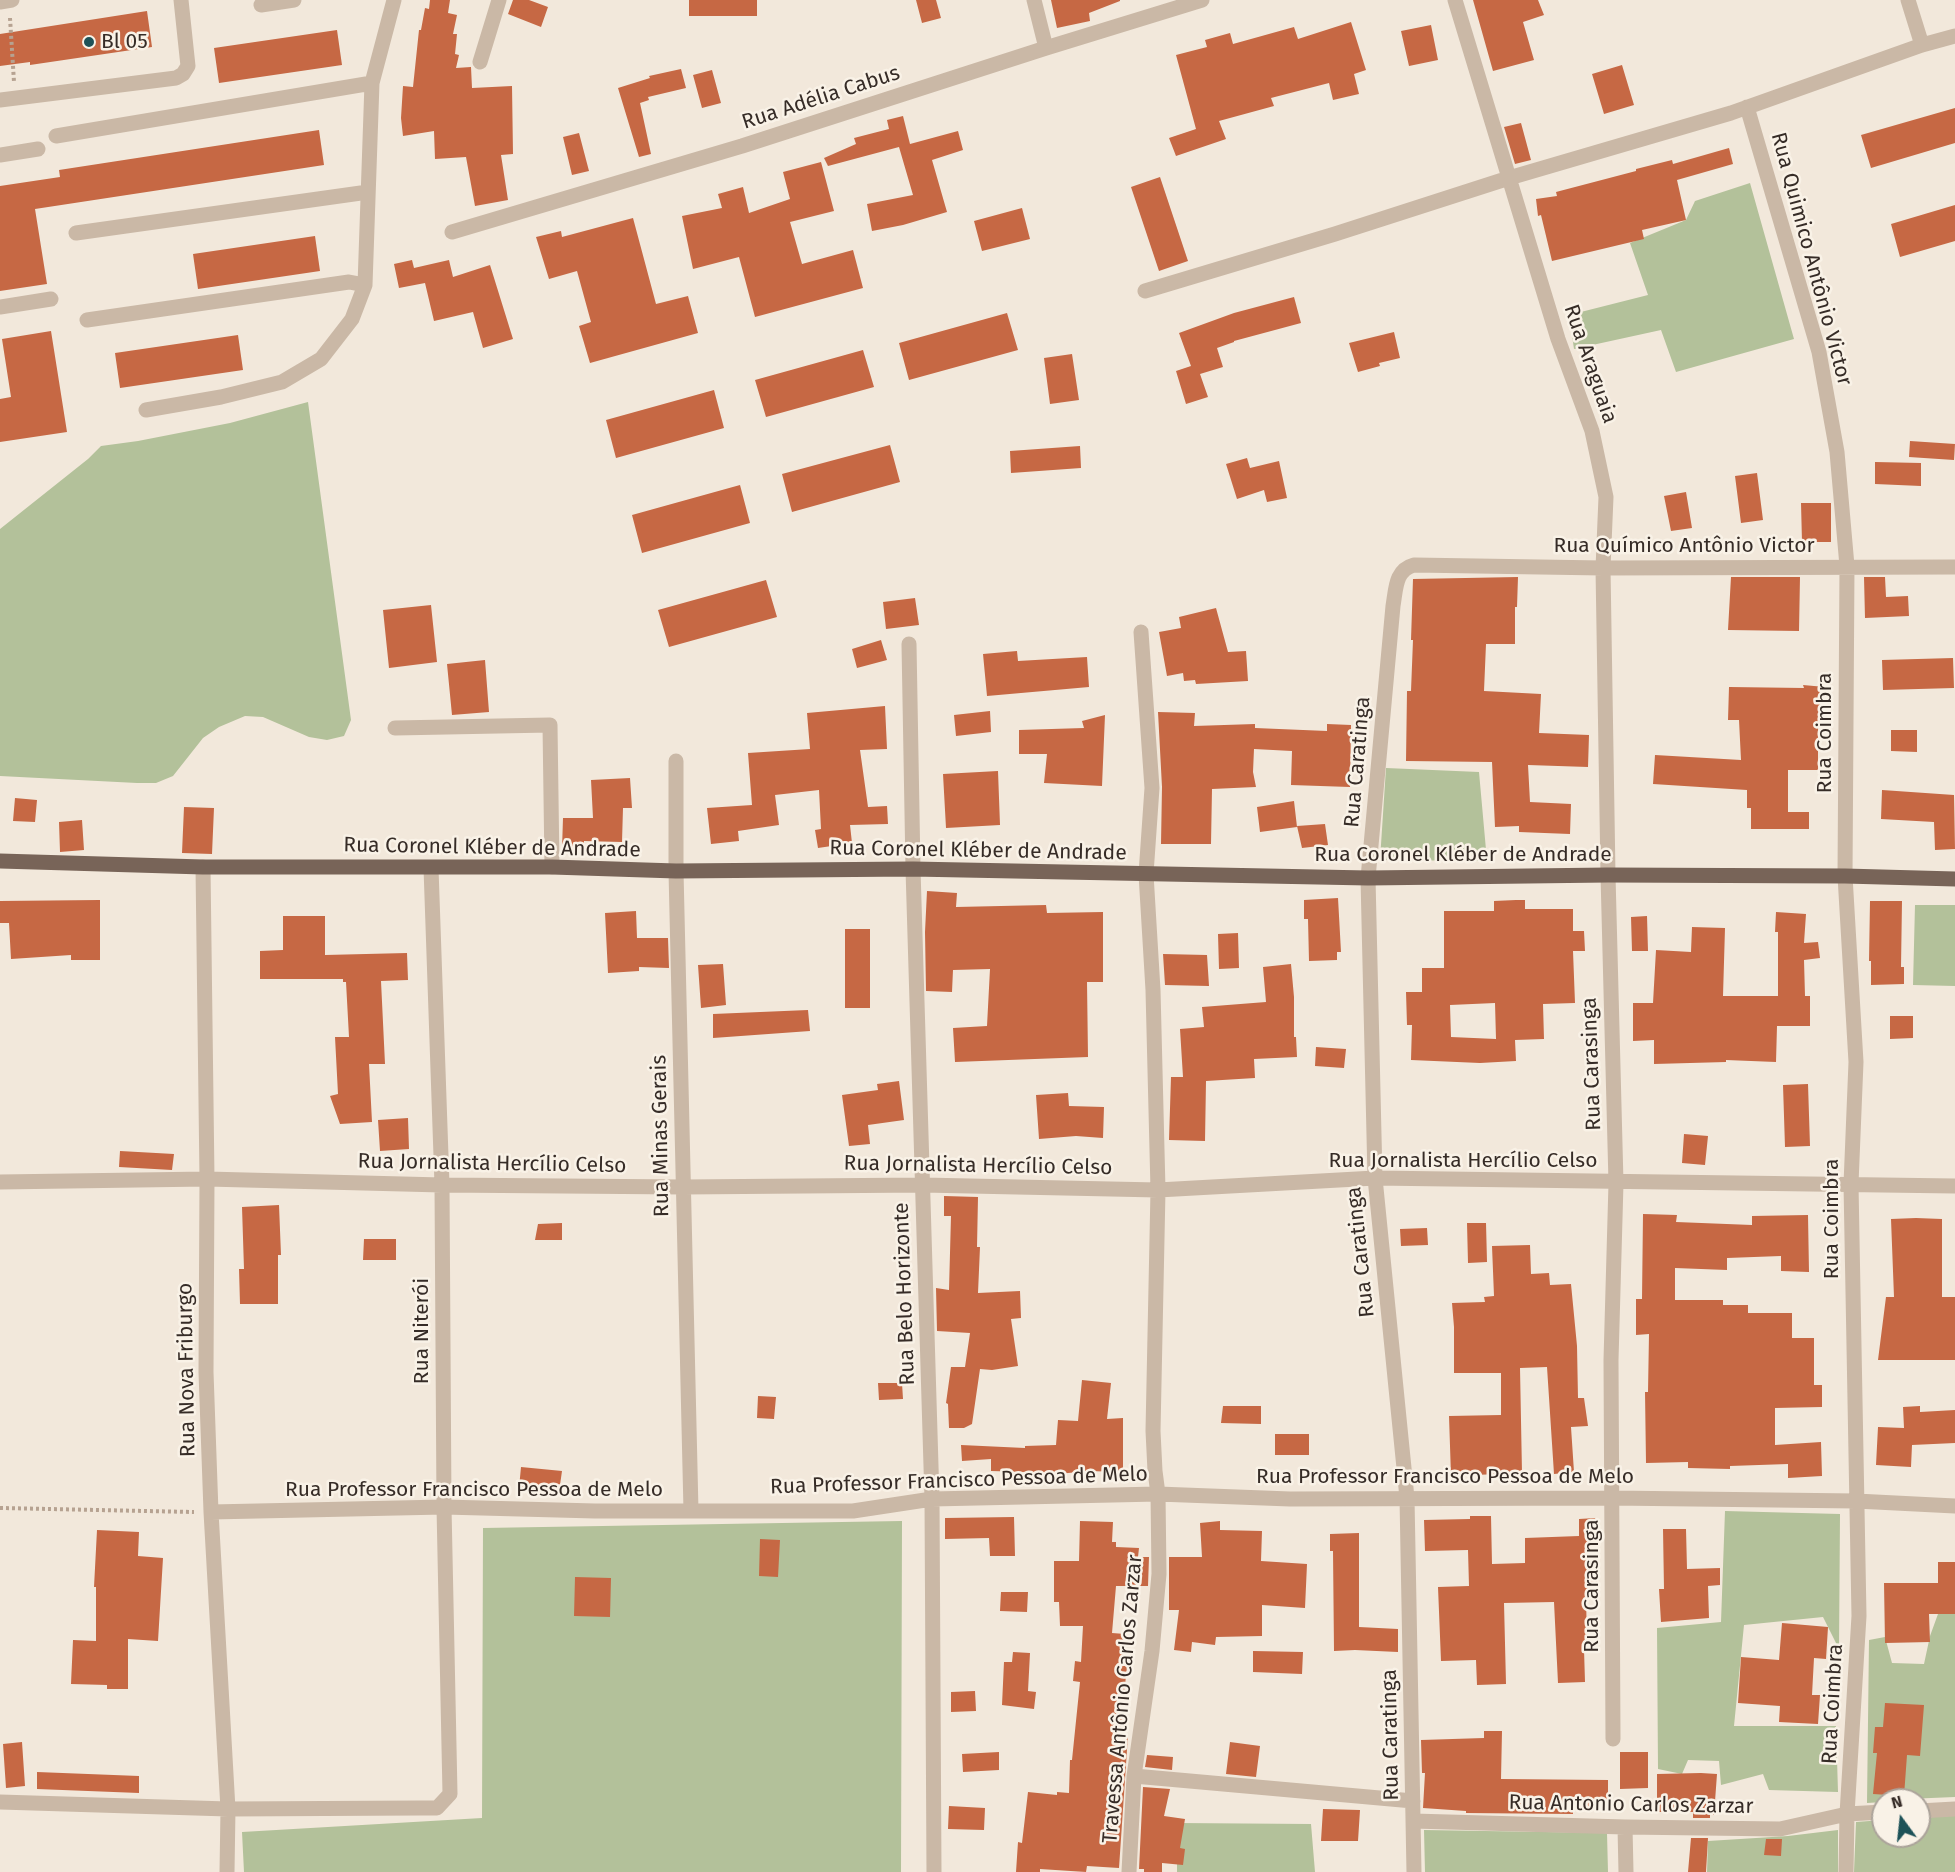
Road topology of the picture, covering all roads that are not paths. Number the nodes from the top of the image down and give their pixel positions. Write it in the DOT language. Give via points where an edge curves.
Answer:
graph roads {
  1 [pos="10,0"];
  2 [pos="181,0"];
  3 [pos="294,0"];
  4 [pos="393,0"];
  5 [pos="499,0"];
  6 [pos="1034,0"];
  7 [pos="1202,0"];
  8 [pos="1455,0"];
  9 [pos="1908,0"];
  10 [pos="0,2"];
  11 [pos="261,5"];
  12 [pos="1955,36"];
  13 [pos="1922,45"];
  14 [pos="1046,48"];
  15 [pos="480,62"];
  16 [pos="372,82"];
  17 [pos="8,99"];
  18 [pos="1747,107"];
  19 [pos="56,136"];
  20 [pos="38,149"];
  21 [pos="0,154"];
  22 [pos="1509,178"];
  23 [pos="369,192"];
  24 [pos="452,232"];
  25 [pos="76,233"];
  26 [pos="365,285"];
  27 [pos="1145,291"];
  28 [pos="51,299"];
  29 [pos="0,307"];
  30 [pos="87,320"];
  31 [pos="146,410"];
  32 [pos="1414,565"];
  33 [pos="1847,566"];
  34 [pos="1955,567"];
  35 [pos="1603,568"];
  36 [pos="1141,632"];
  37 [pos="909,644"];
  38 [pos="395,728"];
  39 [pos="676,761"];
  40 [pos="0,861"];
  41 [pos="203,867"];
  42 [pos="431,867"];
  43 [pos="552,867"];
  44 [pos="913,869"];
  45 [pos="676,871"];
  46 [pos="1146,874"];
  47 [pos="1608,875"];
  48 [pos="1845,876"];
  49 [pos="1368,878"];
  50 [pos="1955,879"];
  51 [pos="1375,1178"];
  52 [pos="207,1179"];
  53 [pos="0,1182"];
  54 [pos="1617,1183"];
  55 [pos="1851,1184"];
  56 [pos="442,1185"];
  57 [pos="923,1185"];
  58 [pos="1955,1186"];
  59 [pos="683,1187"];
  60 [pos="1158,1190"];
  61 [pos="1158,1494"];
  62 [pos="1407,1498"];
  63 [pos="1612,1498"];
  64 [pos="932,1499"];
  65 [pos="1856,1501"];
  66 [pos="1955,1506"];
  67 [pos="444,1507"];
  68 [pos="691,1510"];
  69 [pos="211,1512"];
  70 [pos="1613,1739"];
  71 [pos="1134,1776"];
  72 [pos="1413,1801"];
  73 [pos="0,1802"];
  74 [pos="228,1809"];
  75 [pos="1955,1809"];
  76 [pos="1931,1810"];
  77 [pos="1871,1813"];
  78 [pos="1847,1814"];
  79 [pos="1413,1821"];
  80 [pos="1625,1827"];
  81 [pos="227,1872"];
  82 [pos="934,1872"];
  83 [pos="1129,1872"];
  84 [pos="1414,1872"];
  85 [pos="1626,1872"];
  86 [pos="1846,1872"];
  1 -- 10 [label="street"];
  2 -- 17 [label="street" via="188,66 183,74"];
  3 -- 11 [label="street"];
  4 -- 16 [label="street"];
  5 -- 15 [label="street"];
  6 -- 14 [label="street"];
  7 -- 14 [label="street, Rua Adélia Cabus"];
  8 -- 22 [label="street, Rua Araguaia"];
  9 -- 13 [label="street"];
  12 -- 13 [label="street"];
  13 -- 18 [label="street"];
  14 -- 24 [label="street, Rua Adélia Cabus" via="742,146"];
  16 -- 19 [label="street"];
  16 -- 23 [label="street"];
  18 -- 22 [label="street"];
  18 -- 33 [label="street, Rua Quimico Antônio Victor" via="1819,352 1837,452"];
  20 -- 21 [label="street"];
  22 -- 27 [label="street"];
  22 -- 35 [label="street, Rua Araguaia" via="1558,339 1592,432 1606,497"];
  23 -- 25 [label="street"];
  23 -- 26 [label="street"];
  26 -- 30 [label="street" via="349,282"];
  26 -- 31 [label="street" via="352,319 321,359 282,382"];
  28 -- 29 [label="street"];
  32 -- 35 [label="street, Rua Químico Antônio Victor"];
  32 -- 49 [label="street, Rua Caratinga" via="1398,574 1393,606"];
  33 -- 34 [label="street, Rua Químico Antônio Victor"];
  33 -- 35 [label="street, Rua Químico Antônio Victor"];
  33 -- 48 [label="street, Rua Coimbra"];
  35 -- 47 [label="street, Rua Carasinga"];
  36 -- 46 [label="street, Travessa Antônio Carlos Zarzar" via="1152,788"];
  37 -- 44 [label="street, Rua Belo Horizonte"];
  38 -- 43 [label="street" via="550,725"];
  39 -- 45 [label="street, Rua Minas Gerais"];
  40 -- 41 [label="main road, Rua Coronel Kléber de Andrade"];
  41 -- 42 [label="main road, Rua Coronel Kléber de Andrade"];
  41 -- 52 [label="street, Rua Nova Friburgo"];
  42 -- 43 [label="main road, Rua Coronel Kléber de Andrade"];
  42 -- 56 [label="street, Rua Niterói"];
  43 -- 45 [label="main road, Rua Coronel Kléber de Andrade"];
  44 -- 45 [label="main road, Rua Coronel Kléber de Andrade"];
  44 -- 46 [label="main road, Rua Coronel Kléber de Andrade"];
  44 -- 57 [label="street, Rua Belo Horizonte"];
  45 -- 59 [label="street, Rua Minas Gerais"];
  46 -- 49 [label="main road, Rua Coronel Kléber de Andrade"];
  46 -- 60 [label="street, Travessa Antônio Carlos Zarzar"];
  47 -- 48 [label="main road, Rua Coronel Kléber de Andrade"];
  47 -- 49 [label="main road, Rua Coronel Kléber de Andrade"];
  47 -- 54 [label="street, Rua Carasinga"];
  48 -- 50 [label="main road, Rua Coronel Kléber de Andrade"];
  48 -- 55 [label="street, Rua Coimbra" via="1856,1062"];
  49 -- 51 [label="street, Rua Caratinga"];
  51 -- 54 [label="street, Rua Jornalista Hercílio Celso"];
  51 -- 60 [label="street, Rua Jornalista Hercílio Celso"];
  51 -- 62 [label="street, Rua Caratinga"];
  52 -- 53 [label="street, Rua Jornalista Hercílio Celso"];
  52 -- 56 [label="street, Rua Jornalista Hercílio Celso"];
  52 -- 69 [label="street, Rua Nova Friburgo" via="206,1372"];
  54 -- 55 [label="street, Rua Jornalista Hercílio Celso"];
  54 -- 63 [label="street, Rua Carasinga" via="1611,1360"];
  55 -- 58 [label="street, Rua Jornalista Hercílio Celso"];
  55 -- 65 [label="street, Rua Coimbra"];
  56 -- 59 [label="street, Rua Jornalista Hercílio Celso"];
  56 -- 67 [label="street, Rua Niterói"];
  57 -- 59 [label="street, Rua Jornalista Hercílio Celso"];
  57 -- 60 [label="street, Rua Jornalista Hercílio Celso"];
  57 -- 64 [label="street, Rua Belo Horizonte"];
  59 -- 68 [label="street, Rua Minas Gerais"];
  60 -- 61 [label="street, Travessa Antônio Carlos Zarzar" via="1153,1431"];
  61 -- 62 [label="street, Rua Professor Francisco Pessoa de Melo"];
  61 -- 64 [label="street, Rua Professor Francisco Pessoa de Melo"];
  61 -- 71 [label="street, Travessa Antônio Carlos Zarzar" via="1157,1602"];
  62 -- 63 [label="street, Rua Professor Francisco Pessoa de Melo"];
  62 -- 72 [label="street, Rua Caratinga"];
  63 -- 65 [label="street, Rua Professor Francisco Pessoa de Melo"];
  63 -- 70 [label="street, Rua Carasinga"];
  64 -- 68 [label="street, Rua Professor Francisco Pessoa de Melo" via="853,1511"];
  64 -- 82 [label="street, Rua Belo Horizonte"];
  65 -- 66 [label="street, Rua Professor Francisco Pessoa de Melo"];
  65 -- 78 [label="street, Rua Coimbra" via="1859,1616"];
  67 -- 68 [label="street, Rua Professor Francisco Pessoa de Melo"];
  67 -- 69 [label="street, Rua Professor Francisco Pessoa de Melo"];
  67 -- 74 [label="street, Rua Niterói" via="450,1794 437,1808"];
  69 -- 74 [label="street, Rua Nova Friburgo"];
  71 -- 72 [label="street"];
  71 -- 83 [label="street, Travessa Antônio Carlos Zarzar"];
  72 -- 79 [label="street, Rua Caratinga"];
  73 -- 74 [label="street"];
  74 -- 81 [label="street, Rua Nova Friburgo"];
  75 -- 76 [label="street"];
  77 -- 78 [label="street, Rua Antonio Carlos Zarzar"];
  78 -- 80 [label="street, Rua Antonio Carlos Zarzar" via="1780,1829"];
  78 -- 86 [label="street, Rua Coimbra"];
  79 -- 80 [label="street, Rua Antonio Carlos Zarzar"];
  79 -- 84 [label="street, Rua Caratinga"];
  80 -- 85 [label="street"];
}
